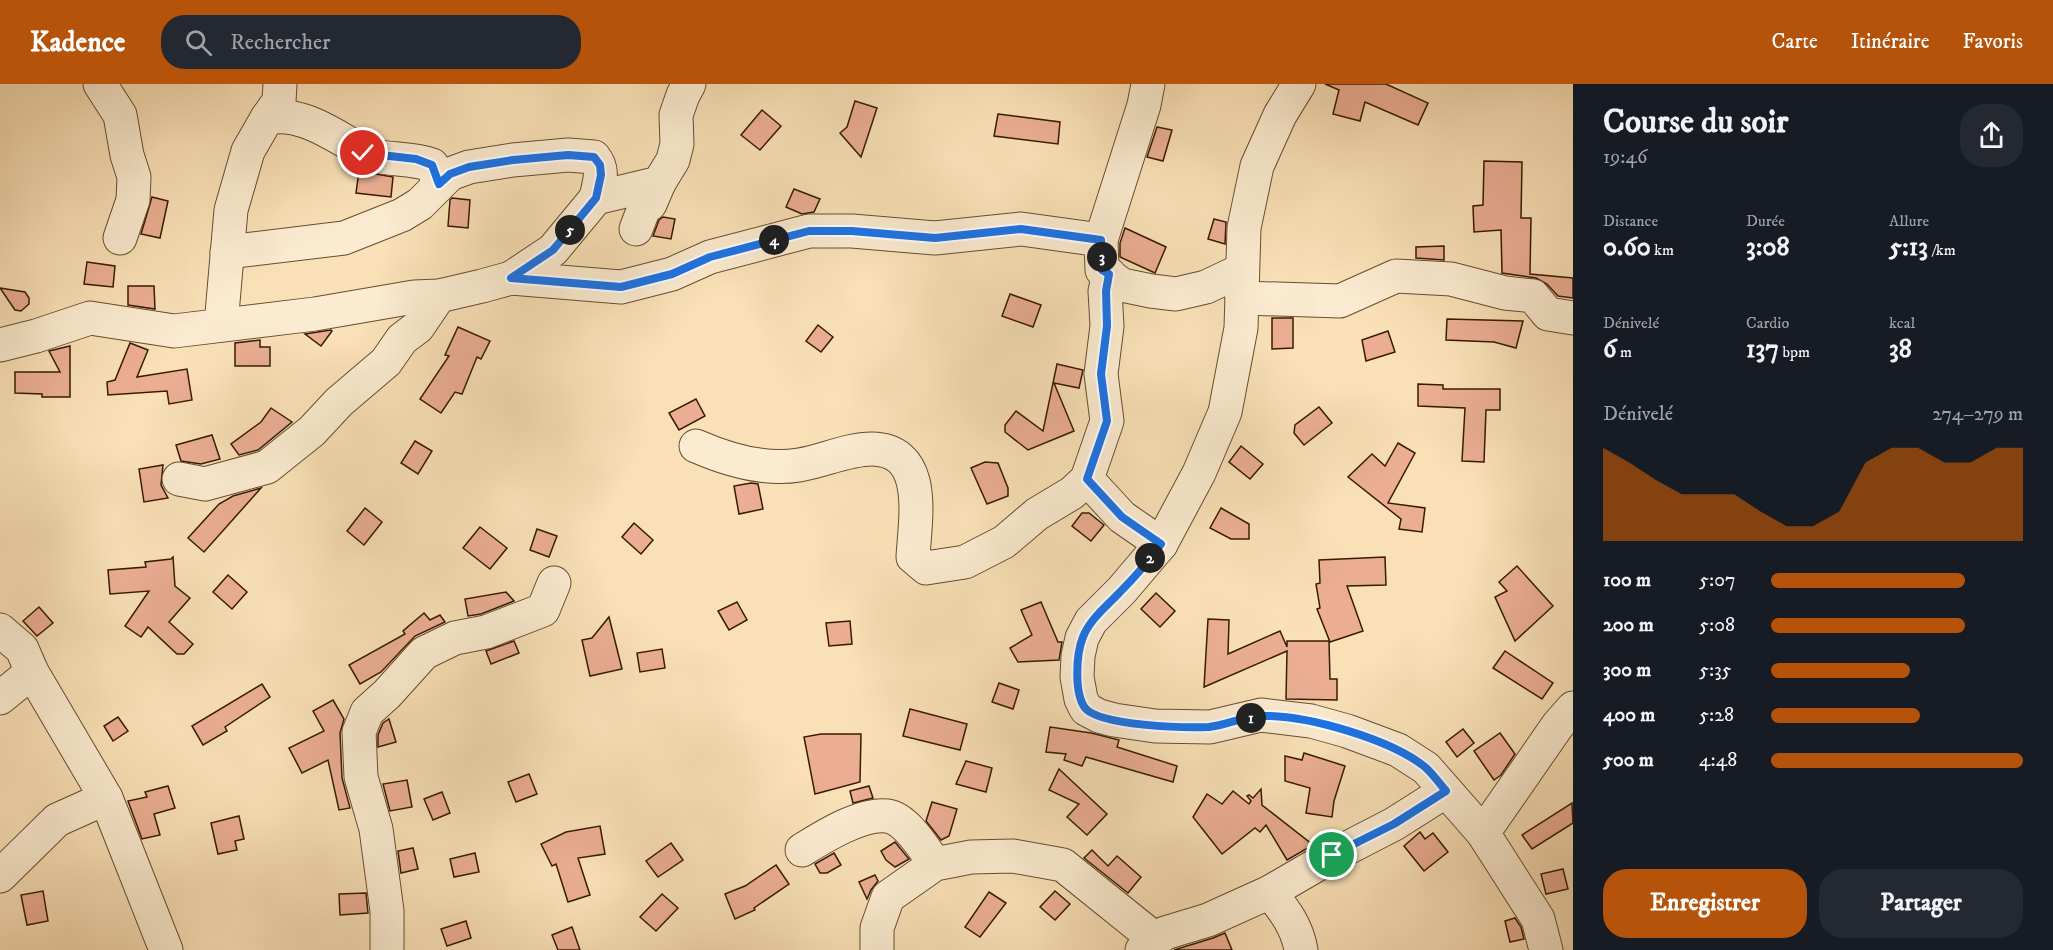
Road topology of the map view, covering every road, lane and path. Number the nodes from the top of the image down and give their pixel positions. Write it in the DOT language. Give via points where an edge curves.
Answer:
graph roads {
  1 [pos="100,84"];
  2 [pos="280,84"];
  3 [pos="689,84"];
  4 [pos="1148,84"];
  5 [pos="1299,84"];
  6 [pos="267,118"];
  7 [pos="659,183"];
  8 [pos="439,184"];
  9 [pos="596,198"];
  10 [pos="636,229"];
  11 [pos="120,238"];
  12 [pos="1101,240"];
  13 [pos="227,252"];
  14 [pos="1109,274"];
  15 [pos="511,278"];
  16 [pos="1242,284"];
  17 [pos="439,296"];
  18 [pos="1573,318"];
  19 [pos="221,325"];
  20 [pos="0,345"];
  21 [pos="696,446"];
  22 [pos="179,479"];
  23 [pos="1087,479"];
  24 [pos="1161,544"];
  25 [pos="554,583"];
  26 [pos="0,630"];
  27 [pos="32,672"];
  28 [pos="0,698"];
  29 [pos="1573,708"];
  30 [pos="1446,791"];
  31 [pos="106,798"];
  32 [pos="1483,833"];
  33 [pos="802,850"];
  34 [pos="935,864"];
  35 [pos="0,876"];
  36 [pos="1269,892"];
  37 [pos="1148,945"];
  38 [pos="166,950"];
  39 [pos="387,950"];
  40 [pos="877,950"];
  41 [pos="1301,950"];
  42 [pos="1546,950"];
  1 -- 11 [label="street" via="120,115 134,177 133,200"];
  2 -- 6 [label="street" via="279,101"];
  3 -- 7 [label="street" via="676,115 673,160"];
  4 -- 12 [label="street"];
  5 -- 16 [label="street" via="1257,166 1244,228"];
  6 -- 8 [label="street" via="293,117 363,153 416,159 432,165"];
  6 -- 13 [label="street" via="248,151 231,210"];
  7 -- 9 [label="street"];
  7 -- 10 [label="street"];
  8 -- 9 [label="street" via="450,174 469,167 513,160 594,157 601,175"];
  8 -- 13 [label="street" via="402,216 344,238"];
  9 -- 15 [label="street" via="553,250"];
  12 -- 14 [label="street" via="1102,270"];
  12 -- 15 [label="street" via="1021,229 935,238 809,231 710,257 672,274 621,287"];
  13 -- 19 [label="street"];
  14 -- 16 [label="street" via="1122,285 1176,294"];
  14 -- 23 [label="street" via="1101,374 1107,421"];
  15 -- 17 [label="street"];
  16 -- 18 [label="street" via="1340,301 1396,276 1451,279 1533,296 1548,314"];
  16 -- 24 [label="street" via="1241,328 1225,412 1199,473"];
  17 -- 19 [label="street"];
  17 -- 22 [label="street" via="418,327 402,339 386,362 267,467 205,484"];
  19 -- 20 [label="street" via="174,331 90,318"];
  21 -- 23 [label="street" via="723,458 773,466 798,465 870,449 899,456 911,473 916,492 913,557 926,568 965,562 1004,542"];
  23 -- 24 [label="street" via="1122,517"];
  24 -- 30 [label="street" via="1091,621 1082,638 1077,677 1086,709 1114,720 1155,726 1210,727 1261,716 1311,721 1398,750 1426,768"];
  25 -- 39 [label="street" via="543,610 486,632 455,638 424,653 367,712 359,732 361,777 376,829 387,911"];
  26 -- 27 [label="street" via="22,650"];
  27 -- 28 [label="street"];
  27 -- 31 [label="street"];
  29 -- 32 [label="street"];
  30 -- 32 [label="street"];
  30 -- 36 [label="street"];
  31 -- 35 [label="street" via="57,820"];
  31 -- 38 [label="street"];
  32 -- 42 [label="street" via="1538,919"];
  33 -- 34 [label="street" via="831,831 888,816 903,824"];
  34 -- 37 [label="street" via="971,857 1013,856 1063,865"];
  34 -- 40 [label="street" via="888,897 877,928"];
  36 -- 37 [label="street" via="1208,920 1165,933"];
  36 -- 41 [label="street" via="1287,914"];
}
